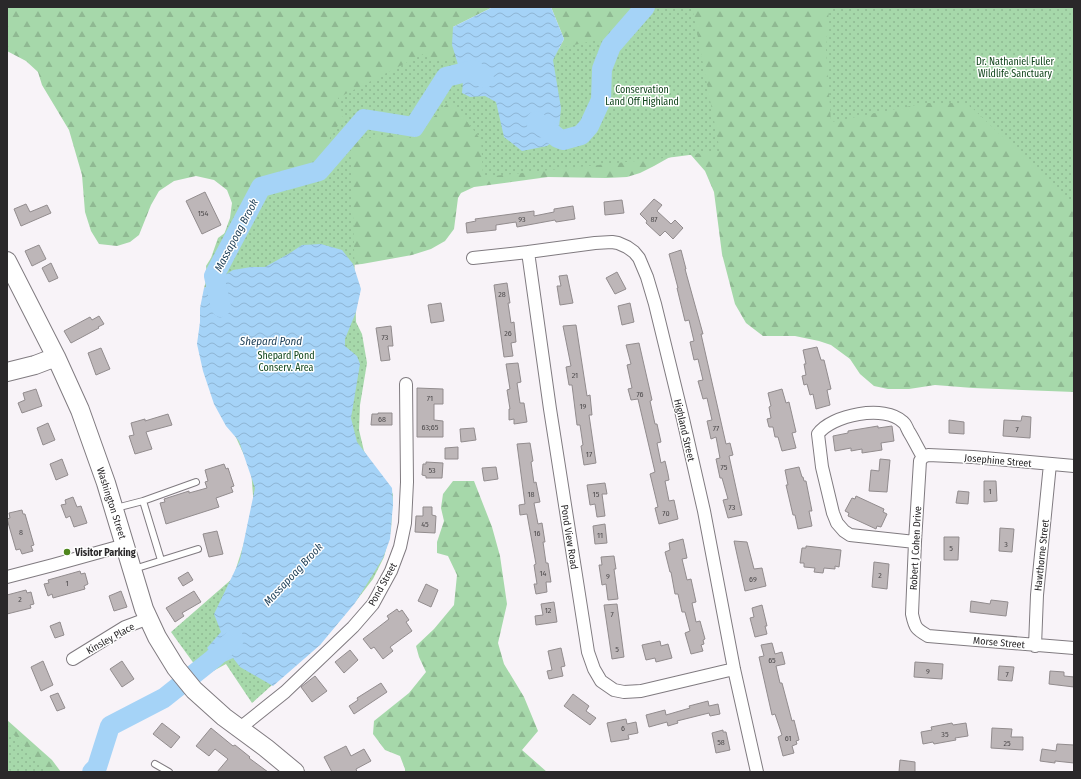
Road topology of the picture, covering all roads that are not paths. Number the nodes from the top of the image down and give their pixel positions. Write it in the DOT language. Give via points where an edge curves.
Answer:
graph roads {
  1 [pos="528,252"];
  2 [pos="473,258"];
  3 [pos="7,261"];
  4 [pos="56,357"];
  5 [pos="7,372"];
  6 [pos="406,384"];
  7 [pos="923,457"];
  8 [pos="1050,464"];
  9 [pos="1074,466"];
  10 [pos="196,482"];
  11 [pos="144,501"];
  12 [pos="113,508"];
  13 [pos="915,542"];
  14 [pos="125,545"];
  15 [pos="198,549"];
  16 [pos="161,560"];
  17 [pos="132,569"];
  18 [pos="7,576"];
  19 [pos="149,618"];
  20 [pos="925,634"];
  21 [pos="1035,646"];
  22 [pos="1074,648"];
  23 [pos="73,659"];
  24 [pos="734,669"];
  25 [pos="240,728"];
  26 [pos="155,764"];
  27 [pos="169,772"];
  28 [pos="296,772"];
  29 [pos="757,772"];
  1 -- 2 [label="street, Highland Street"];
  1 -- 24 [label="street, Highland Street" via="612,242 634,252 641,263 655,304 698,488"];
  1 -- 24 [label="street, Pond View Road" via="588,652 594,669 601,680 614,690 624,692 641,691"];
  3 -- 4 [label="main road, Washington Street"];
  4 -- 5 [label="main road"];
  4 -- 12 [label="main road, Washington Street" via="87,429"];
  6 -- 25 [label="street, Pond Street" via="405,523 400,548 391,571 373,604 353,627 285,692"];
  7 -- 8 [label="street, Josephine Street" via="973,457"];
  7 -- 13 [label="street, Robert J Cohen Drive" via="920,462"];
  7 -- 13 [label="street" via="904,422 894,415 879,412 846,417 822,428 818,434 822,467 833,513 844,531 850,535"];
  8 -- 9 [label="street, Josephine Street"];
  8 -- 21 [label="street, Hawthorne Street" via="1037,595"];
  10 -- 11 [label="lane"];
  11 -- 12 [label="lane"];
  11 -- 16 [label="lane"];
  12 -- 14 [label="main road, Washington Street"];
  13 -- 20 [label="street, Robert J Cohen Drive" via="912,614 914,625"];
  14 -- 17 [label="main road, Washington Street"];
  14 -- 18 [label="street"];
  15 -- 16 [label="lane"];
  16 -- 17 [label="lane"];
  17 -- 19 [label="main road, Washington Street"];
  19 -- 23 [label="street, Kinsley Place" via="125,628"];
  19 -- 25 [label="main road, Washington Street" via="165,651 188,683 211,706"];
  20 -- 21 [label="street, Morse Street"];
  21 -- 22 [label="street, Morse Street"];
  24 -- 29 [label="street, Highland Street"];
  25 -- 28 [label="main road, Washington Street"];
  26 -- 27 [label="lane"];
}
